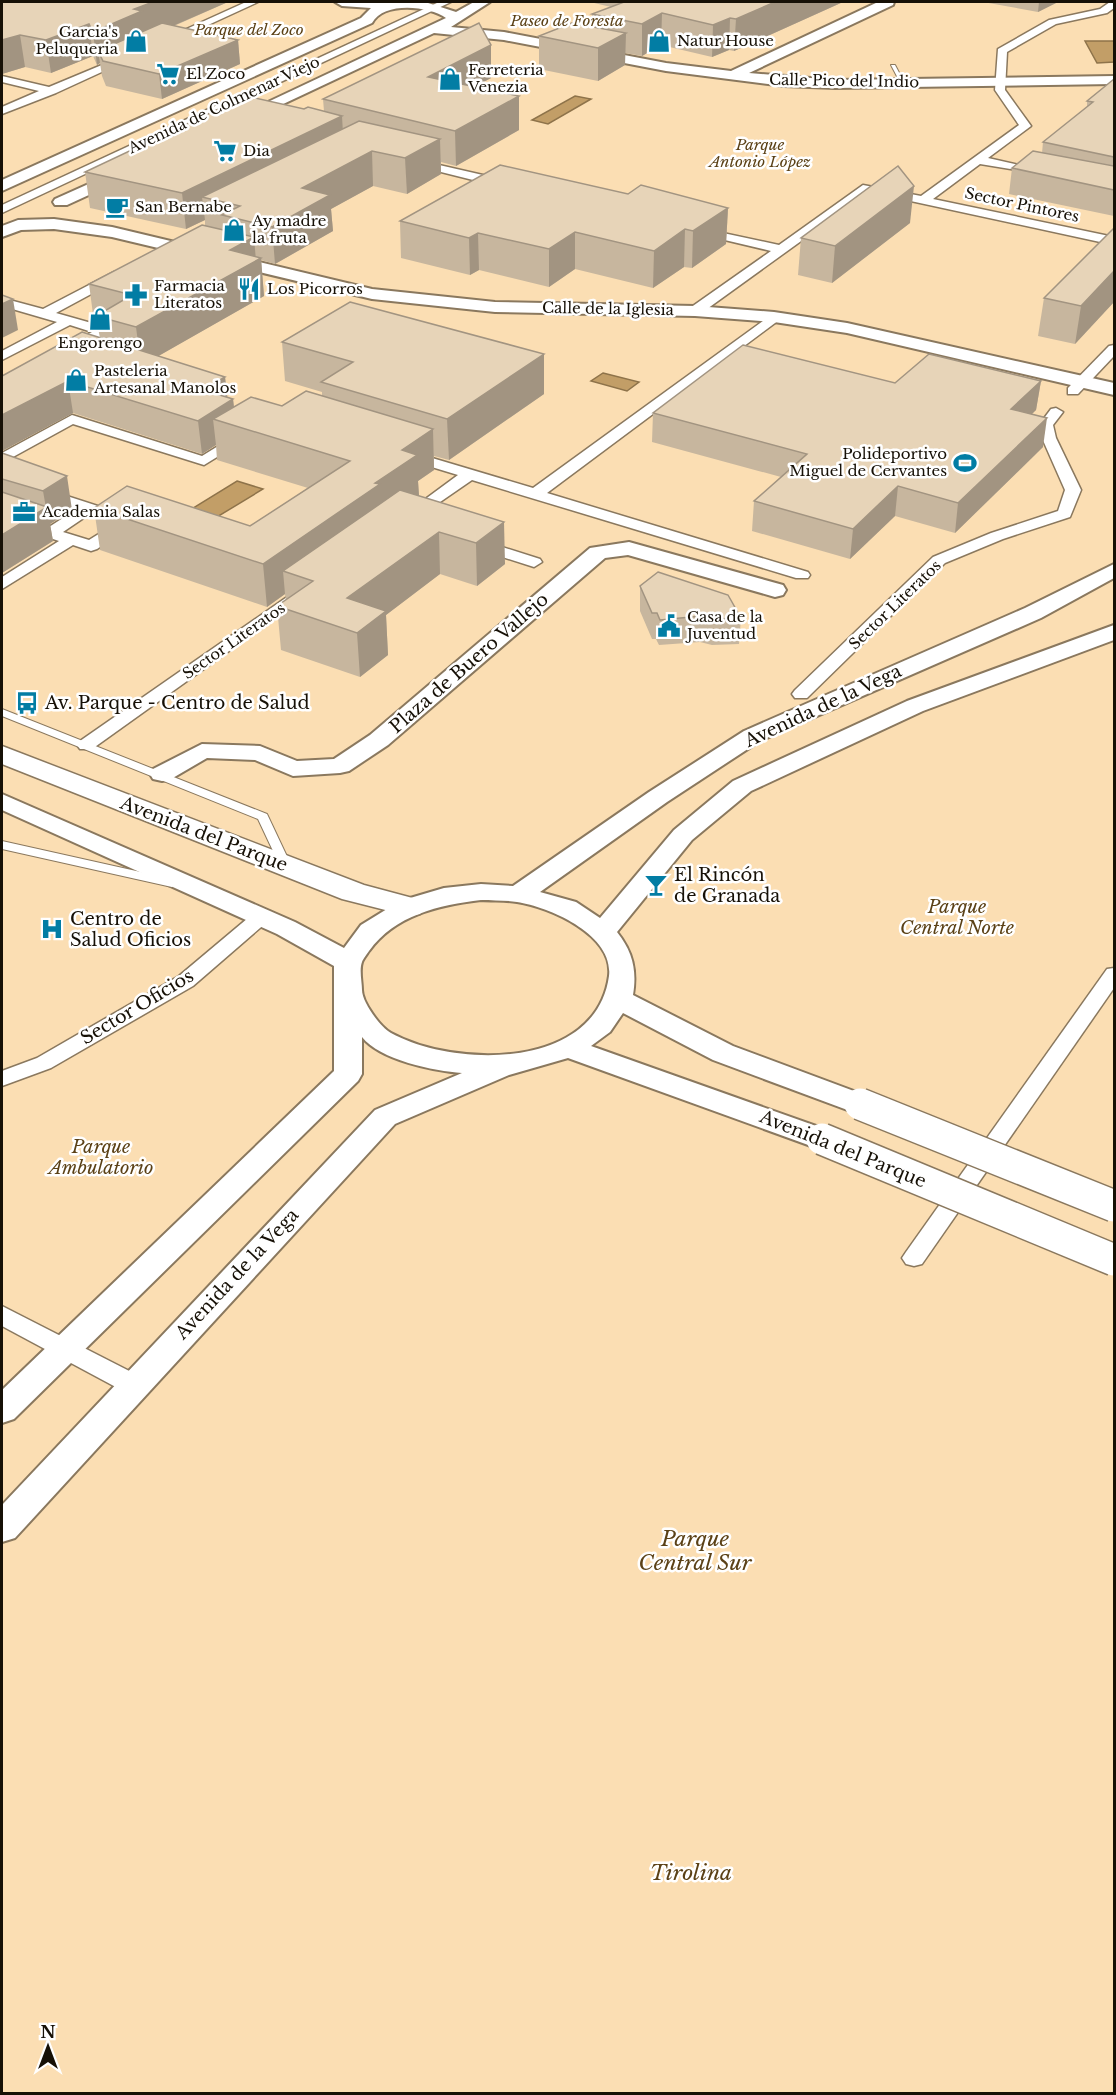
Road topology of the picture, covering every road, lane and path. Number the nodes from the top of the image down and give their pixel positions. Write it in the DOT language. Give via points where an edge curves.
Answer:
graph roads {
  1 [pos="253,2"];
  2 [pos="329,2"];
  3 [pos="342,2"];
  4 [pos="484,2"];
  5 [pos="888,2"];
  6 [pos="396,4"];
  7 [pos="441,4"];
  8 [pos="1114,4"];
  9 [pos="1103,11"];
  10 [pos="1114,13"];
  11 [pos="454,17"];
  12 [pos="367,18"];
  13 [pos="385,29"];
  14 [pos="431,29"];
  15 [pos="504,36"];
  16 [pos="584,37"];
  17 [pos="158,44"];
  18 [pos="564,45"];
  19 [pos="137,53"];
  20 [pos="893,66"];
  21 [pos="732,76"];
  22 [pos="2,79"];
  23 [pos="1114,80"];
  24 [pos="999,82"];
  25 [pos="903,83"];
  26 [pos="52,91"];
  27 [pos="2,111"];
  28 [pos="223,127"];
  29 [pos="403,160"];
  30 [pos="978,160"];
  31 [pos="136,168"];
  32 [pos="1058,176"];
  33 [pos="514,186"];
  34 [pos="2,187"];
  35 [pos="44,189"];
  36 [pos="923,200"];
  37 [pos="61,203"];
  38 [pos="2,209"];
  39 [pos="10,225"];
  40 [pos="688,227"];
  41 [pos="2,232"];
  42 [pos="112,232"];
  43 [pos="189,235"];
  44 [pos="1114,241"];
  45 [pos="167,246"];
  46 [pos="781,249"];
  47 [pos="147,257"];
  48 [pos="126,269"];
  49 [pos="2,302"];
  50 [pos="695,311"];
  51 [pos="45,314"];
  52 [pos="774,317"];
  53 [pos="68,321"];
  54 [pos="1114,349"];
  55 [pos="2,356"];
  56 [pos="89,358"];
  57 [pos="1077,387"];
  58 [pos="1111,389"];
  59 [pos="1056,412"];
  60 [pos="249,432"];
  61 [pos="390,450"];
  62 [pos="2,459"];
  63 [pos="470,474"];
  64 [pos="2,479"];
  65 [pos="536,494"];
  66 [pos="89,508"];
  67 [pos="2,517"];
  68 [pos="426,527"];
  69 [pos="50,533"];
  70 [pos="458,538"];
  71 [pos="71,540"];
  72 [pos="534,562"];
  73 [pos="1114,570"];
  74 [pos="802,575"];
  75 [pos="318,581"];
  76 [pos="2,584"];
  77 [pos="775,590"];
  78 [pos="1114,632"];
  79 [pos="801,694"];
  80 [pos="2,712"];
  81 [pos="86,745"];
  82 [pos="2,754"];
  83 [pos="162,774"];
  84 [pos="2,801"];
  85 [pos="2,845"];
  86 [pos="285,865"];
  87 [pos="196,888"];
  88 [pos="519,894"];
  89 [pos="409,907"];
  90 [pos="261,917"];
  91 [pos="603,932"];
  92 [pos="348,962"];
  93 [pos="1114,974"];
  94 [pos="618,999"];
  95 [pos="348,1001"];
  96 [pos="568,1048"];
  97 [pos="505,1066"];
  98 [pos="2,1079"];
  99 [pos="1114,1206"];
  100 [pos="914,1258"];
  101 [pos="1114,1260"];
  102 [pos="2,1315"];
  103 [pos="65,1348"];
  104 [pos="134,1385"];
  105 [pos="2,1410"];
  106 [pos="2,1528"];
  1 -- 17 [label="street"];
  2 -- 12 [label="street"];
  3 -- 6 [label="street"];
  4 -- 11 [label="street"];
  5 -- 21 [label="street"];
  6 -- 7 [label="street"];
  6 -- 12 [label="street, Avenida de Colmenar Viejo" via="375,10"];
  7 -- 11 [label="street, Calle Pico del Indio"];
  7 -- 13 [label="street, Avenida de Colmenar Viejo"];
  8 -- 9 [label="street"];
  9 -- 10 [label="street"];
  9 -- 24 [label="street" via="1053,22 1002,51"];
  11 -- 14 [label="street, Avenida de Colmenar Viejo" via="448,24"];
  11 -- 15 [label="street, Calle Pico del Indio"];
  12 -- 13 [label="street"];
  12 -- 34 [label="street, Avenida de Colmenar Viejo"];
  13 -- 14 [label="street, Calle Pico del Indio"];
  13 -- 35 [label="street, Avenida de Colmenar Viejo"];
  14 -- 15 [label="street, Calle Pico del Indio"];
  14 -- 28 [label="street, Avenida de Colmenar Viejo"];
  15 -- 18 [label="street, Calle Pico del Indio"];
  16 -- 18 [label="street"];
  18 -- 21 [label="street, Calle Pico del Indio" via="666,67"];
  19 -- 26 [label="street"];
  20 -- 25 [label="lane"];
  21 -- 25 [label="street, Calle Pico del Indio" via="815,83"];
  22 -- 26 [label="street"];
  23 -- 24 [label="street, Calle Pico del Indio"];
  24 -- 25 [label="street, Calle Pico del Indio"];
  24 -- 30 [label="street, Sector Pintores" via="1000,90 1025,126"];
  26 -- 27 [label="street"];
  29 -- 33 [label="street"];
  30 -- 32 [label="street, Sector Pintores"];
  30 -- 36 [label="street, Sector Pintores"];
  31 -- 37 [label="street, Avenida de Colmenar Viejo"];
  34 -- 35 [label="street"];
  35 -- 37 [label="street, Calle de la Iglesia" via="59,197"];
  35 -- 38 [label="street, Avenida de Colmenar Viejo"];
  36 -- 44 [label="street, Sector Pintores"];
  36 -- 46 [label="street, Sector Pintores" via="867,188"];
  37 -- 39 [label="street, Avenida de Colmenar Viejo" via="48,217"];
  37 -- 42 [label="street, Calle de la Iglesia"];
  39 -- 41 [label="street"];
  39 -- 42 [label="street, Calle de la Iglesia" via="54,224"];
  40 -- 46 [label="street"];
  42 -- 45 [label="street, Calle de la Iglesia"];
  43 -- 45 [label="street"];
  45 -- 47 [label="street"];
  45 -- 50 [label="street, Calle de la Iglesia" via="397,297 495,307"];
  46 -- 50 [label="street, Sector Pintores"];
  48 -- 51 [label="street"];
  49 -- 51 [label="street"];
  50 -- 52 [label="street, Calle de la Iglesia"];
  51 -- 53 [label="street"];
  52 -- 57 [label="street, Calle de la Iglesia" via="847,328"];
  52 -- 65 [label="street"];
  53 -- 55 [label="street"];
  53 -- 56 [label="street" via="104,332 62,354"];
  54 -- 57 [label="street"];
  57 -- 58 [label="street, Calle de la Iglesia"];
  59 -- 79 [label="street, Sector Literatos" via="1046,425 1073,490 1065,514 997,536 939,561"];
  60 -- 62 [label="street" via="204,461 72,419"];
  61 -- 63 [label="street"];
  63 -- 65 [label="street"];
  63 -- 68 [label="street" via="400,523"];
  64 -- 66 [label="street"];
  65 -- 74 [label="street"];
  66 -- 69 [label="street"];
  66 -- 71 [label="street" via="130,521 91,546"];
  67 -- 69 [label="street"];
  69 -- 71 [label="street"];
  70 -- 72 [label="street"];
  71 -- 76 [label="street"];
  73 -- 88 [label="street, Avenida de la Vega" via="1033,613 752,736"];
  75 -- 81 [label="street, Sector Literatos"];
  77 -- 83 [label="street, Plaza de Buero Vallejo" via="629,548 598,553 380,740 340,766 293,770 260,753 202,751"];
  78 -- 91 [label="street" via="915,706 742,786 683,835"];
  80 -- 81 [label="lane"];
  81 -- 83 [label="lane"];
  82 -- 86 [label="street, Avenida del Parque"];
  83 -- 86 [label="lane" via="263,817"];
  84 -- 87 [label="street"];
  85 -- 87 [label="lane"];
  86 -- 89 [label="street, Avenida del Parque" via="353,892"];
  87 -- 90 [label="street"];
  88 -- 89 [label="street" via="444,896"];
  88 -- 91 [label="street" via="567,908"];
  89 -- 92 [label="street" via="370,931"];
  90 -- 92 [label="street"];
  90 -- 98 [label="street, Sector Oficios" via="186,981 44,1063"];
  91 -- 94 [label="street" via="614,946 623,973"];
  92 -- 95 [label="street"];
  93 -- 100 [label="street"];
  94 -- 96 [label="street" via="600,1026"];
  94 -- 99 [label="street, bridge" via="723,1053"];
  95 -- 97 [label="street" via="379,1039 426,1059"];
  95 -- 103 [label="street" via="348,1074"];
  96 -- 97 [label="street"];
  96 -- 101 [label="street, Avenida del Parque, bridge" via="822,1139"];
  97 -- 104 [label="street, Avenida de la Vega" via="385,1117"];
  102 -- 103 [label="street"];
  103 -- 104 [label="street"];
  103 -- 105 [label="street"];
  104 -- 106 [label="street, Avenida de la Vega"];
}
